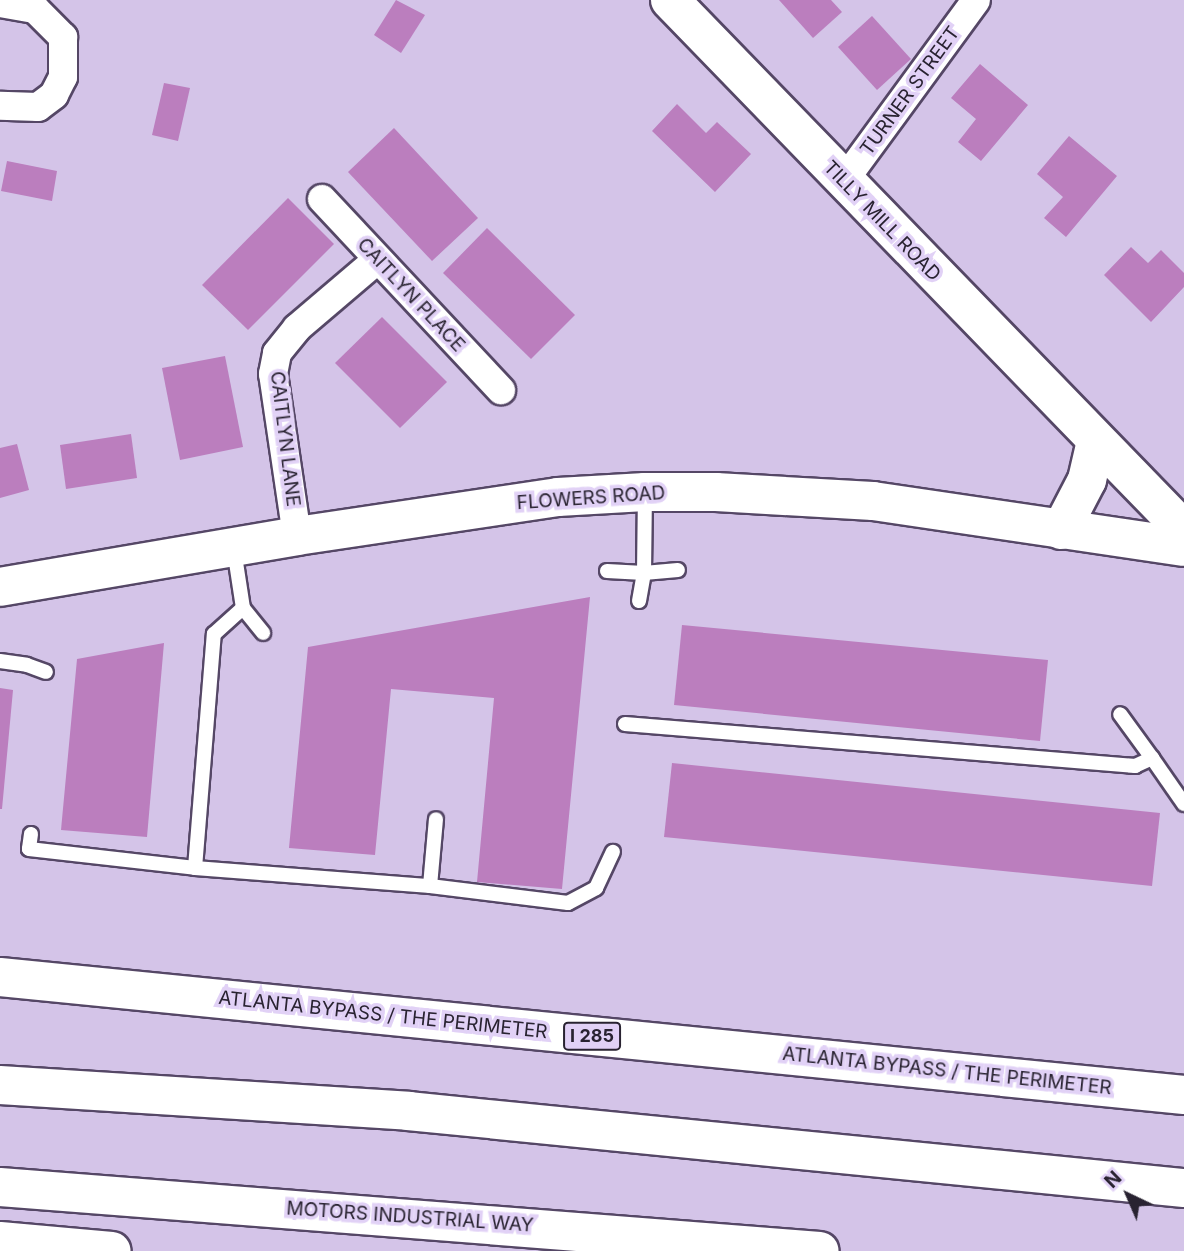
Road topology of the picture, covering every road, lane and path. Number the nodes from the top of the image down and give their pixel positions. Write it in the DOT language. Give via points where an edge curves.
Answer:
graph roads {
  1 [pos="670,0"];
  2 [pos="976,0"];
  3 [pos="0,3"];
  4 [pos="0,106"];
  5 [pos="843,182"];
  6 [pos="322,199"];
  7 [pos="377,260"];
  8 [pos="501,390"];
  9 [pos="1096,441"];
  10 [pos="645,492"];
  11 [pos="1061,530"];
  12 [pos="1184,530"];
  13 [pos="297,537"];
  14 [pos="233,547"];
  15 [pos="1184,547"];
  16 [pos="678,570"];
  17 [pos="607,571"];
  18 [pos="644,573"];
  19 [pos="0,587"];
  20 [pos="639,601"];
  21 [pos="243,608"];
  22 [pos="263,634"];
  23 [pos="0,661"];
  24 [pos="46,672"];
  25 [pos="1120,714"];
  26 [pos="625,724"];
  27 [pos="1152,758"];
  28 [pos="1184,804"];
  29 [pos="436,820"];
  30 [pos="31,834"];
  31 [pos="613,852"];
  32 [pos="195,868"];
  33 [pos="430,886"];
  34 [pos="0,977"];
  35 [pos="0,1085"];
  36 [pos="1184,1095"];
  37 [pos="4,1187"];
  38 [pos="1184,1188"];
  39 [pos="2,1244"];
  40 [pos="112,1251"];
  41 [pos="820,1251"];
  1 -- 5 [label="main road, TILLY MILL ROAD"];
  2 -- 5 [label="street, TURNER STREET"];
  3 -- 4 [label="street" via="35,9 63,37 64,77 54,95 38,107"];
  5 -- 9 [label="main road, TILLY MILL ROAD"];
  6 -- 7 [label="street, CAITLYN PLACE"];
  7 -- 8 [label="street, CAITLYN PLACE"];
  7 -- 13 [label="street, CAITLYN LANE" via="297,328 277,353 273,374"];
  9 -- 11 [label="main road" via="1087,480"];
  9 -- 12 [label="main road, TILLY MILL ROAD"];
  10 -- 11 [label="main road, FLOWERS ROAD" via="873,501"];
  10 -- 13 [label="main road, FLOWERS ROAD" via="558,497"];
  10 -- 18 [label="lane"];
  11 -- 15 [label="main road, FLOWERS ROAD"];
  13 -- 14 [label="main road, FLOWERS ROAD"];
  14 -- 19 [label="main road, FLOWERS ROAD"];
  14 -- 21 [label="lane"];
  16 -- 18 [label="lane"];
  17 -- 18 [label="lane"];
  18 -- 20 [label="lane"];
  21 -- 22 [label="lane"];
  21 -- 32 [label="lane" via="214,634"];
  23 -- 24 [label="lane"];
  25 -- 27 [label="lane"];
  26 -- 27 [label="lane" via="1135,766"];
  27 -- 28 [label="lane"];
  29 -- 33 [label="lane"];
  30 -- 32 [label="lane" via="29,849"];
  31 -- 33 [label="lane" via="596,888 568,903"];
  32 -- 33 [label="lane"];
  34 -- 36 [label="main road, ATLANTA BYPASS / THE PERIMETER / I 285"];
  35 -- 38 [label="main road" via="408,1111"];
  37 -- 39 [label="main road"];
  37 -- 41 [label="main road, MOTORS INDUSTRIAL WAY"];
  39 -- 40 [label="main road"];
}
